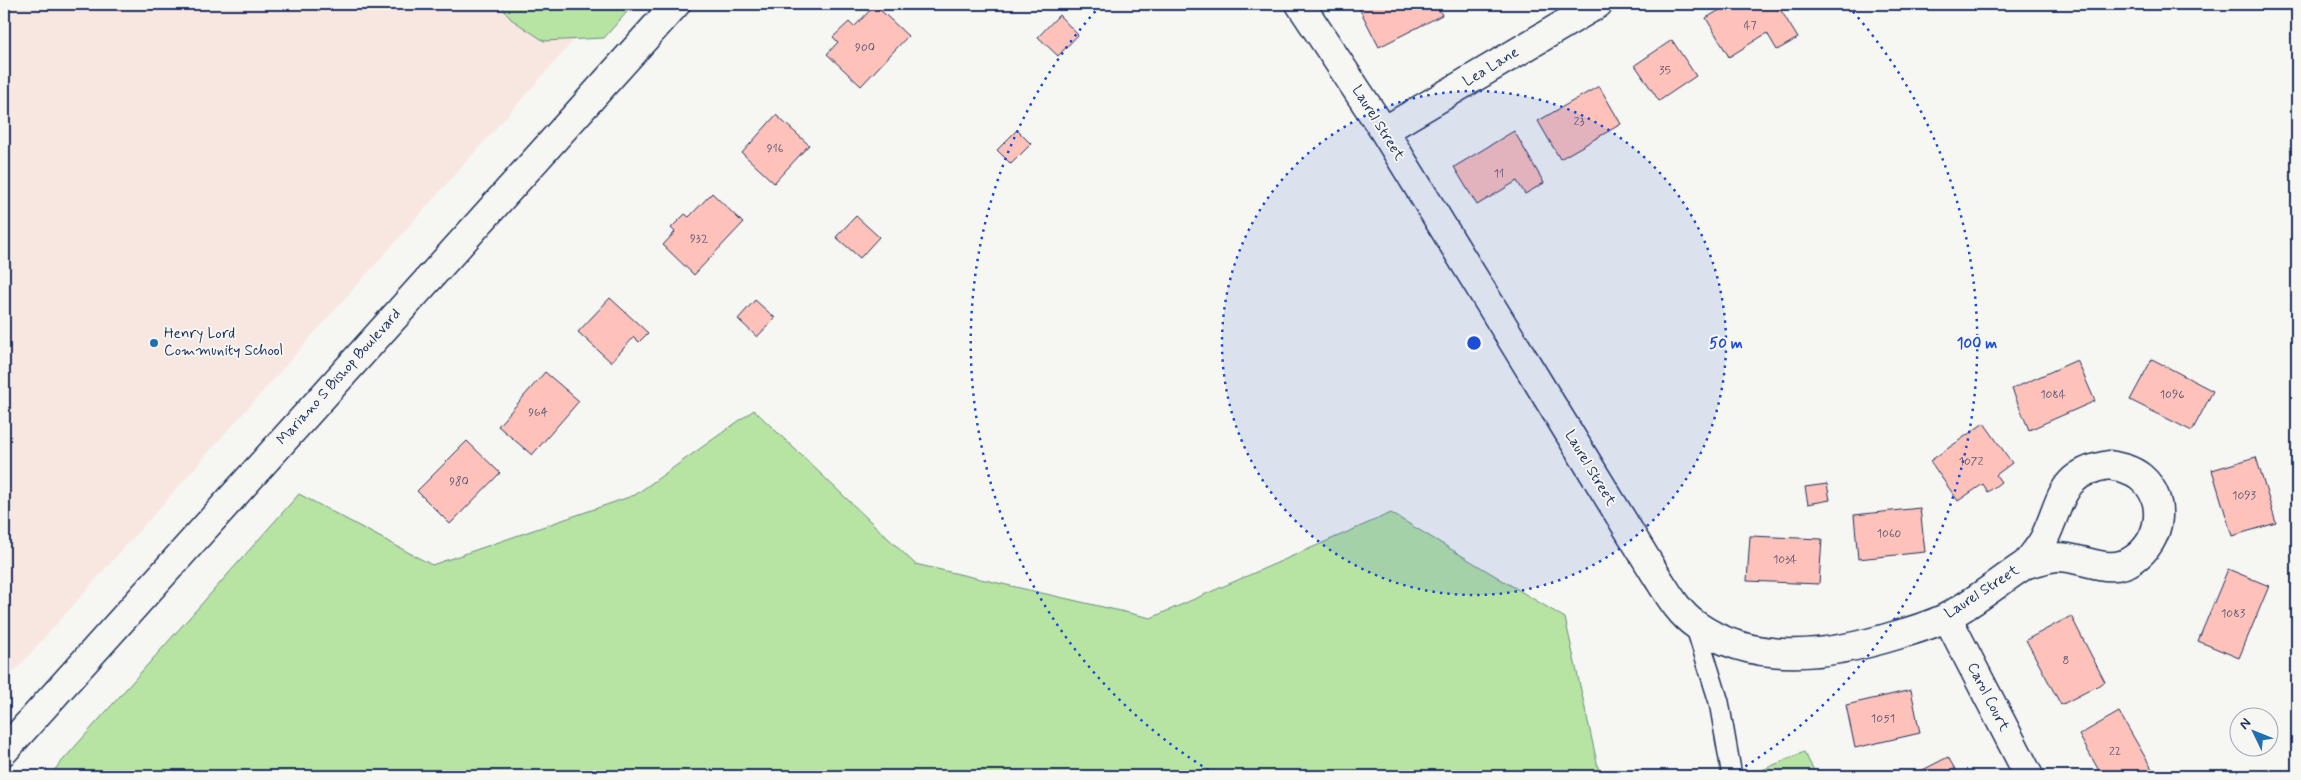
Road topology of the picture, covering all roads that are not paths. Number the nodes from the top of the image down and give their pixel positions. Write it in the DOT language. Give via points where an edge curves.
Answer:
graph roads {
  1 [pos="676,4"];
  2 [pos="1300,4"];
  3 [pos="1598,4"];
  4 [pos="1384,131"];
  5 [pos="2026,564"];
  6 [pos="1947,617"];
  7 [pos="1695,625"];
  8 [pos="4,751"];
  9 [pos="1732,776"];
  10 [pos="2029,776"];
  1 -- 8 [label="street, Mariano S Bishop Boulevard"];
  2 -- 4 [label="street, Laurel Street"];
  3 -- 4 [label="street, Lea Lane"];
  4 -- 7 [label="street, Laurel Street" via="1656,575"];
  5 -- 5 [label="street, Laurel Street" via="2057,557 2101,567 2132,561 2145,551 2159,522 2152,490 2141,477 2126,468 2109,465 2091,468 2076,476 2064,490 2044,540"];
  5 -- 6 [label="street, Laurel Street"];
  6 -- 7 [label="street, Laurel Street" via="1870,644 1822,653 1794,654 1728,642"];
  6 -- 10 [label="street, Carol Court"];
  7 -- 9 [label="lane" via="1719,702"];
}
